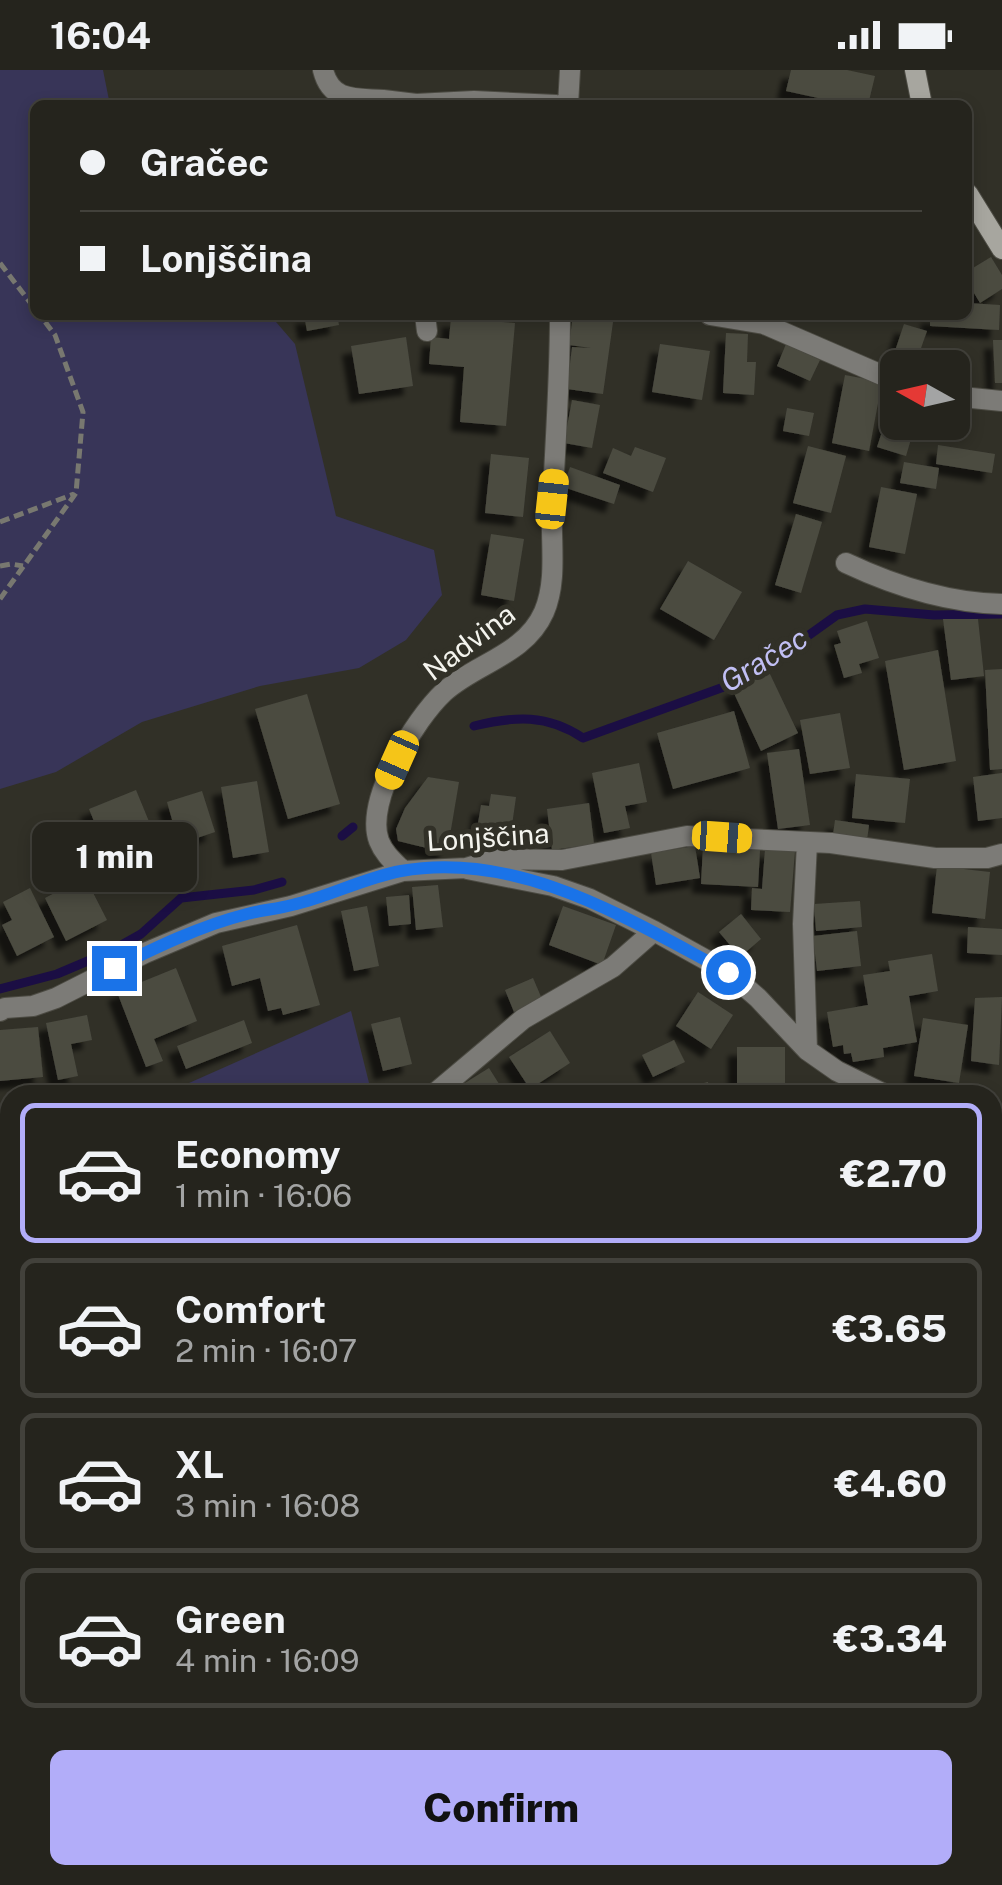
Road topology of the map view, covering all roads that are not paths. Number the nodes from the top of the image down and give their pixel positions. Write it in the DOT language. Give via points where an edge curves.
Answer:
graph roads {
  1 [pos="322,70"];
  2 [pos="570,70"];
  3 [pos="915,70"];
  4 [pos="370,100"];
  5 [pos="568,100"];
  6 [pos="921,100"];
  7 [pos="972,200"];
  8 [pos="1002,248"];
  9 [pos="560,320"];
  10 [pos="740,320"];
  11 [pos="880,374"];
  12 [pos="970,398"];
  13 [pos="1002,401"];
  14 [pos="846,563"];
  15 [pos="1002,604"];
  16 [pos="807,843"];
  17 [pos="1002,854"];
  18 [pos="466,868"];
  19 [pos="403,870"];
  20 [pos="654,931"];
  21 [pos="0,1011"];
  22 [pos="807,1050"];
  23 [pos="445,1085"];
  24 [pos="866,1085"];
  1 -- 4 [label="street" via="336,95"];
  2 -- 5 [label="street"];
  3 -- 6 [label="street"];
  7 -- 8 [label="street"];
  9 -- 19 [label="street, Nadvina" via="546,608 520,644 438,698 397,760 377,816 378,838"];
  10 -- 11 [label="street"];
  12 -- 13 [label="street"];
  14 -- 15 [label="street" via="912,589"];
  16 -- 17 [label="street, Lonjščina" via="935,858"];
  16 -- 18 [label="street, Lonjščina" via="687,836 562,860 496,859"];
  16 -- 22 [label="street"];
  18 -- 19 [label="street, Lonjščina"];
  18 -- 20 [label="street" via="553,886"];
  19 -- 21 [label="street, Lonjščina" via="216,923 56,998"];
  20 -- 22 [label="street" via="728,972"];
  20 -- 23 [label="street" via="613,967 523,1019"];
  22 -- 24 [label="street"];
}
